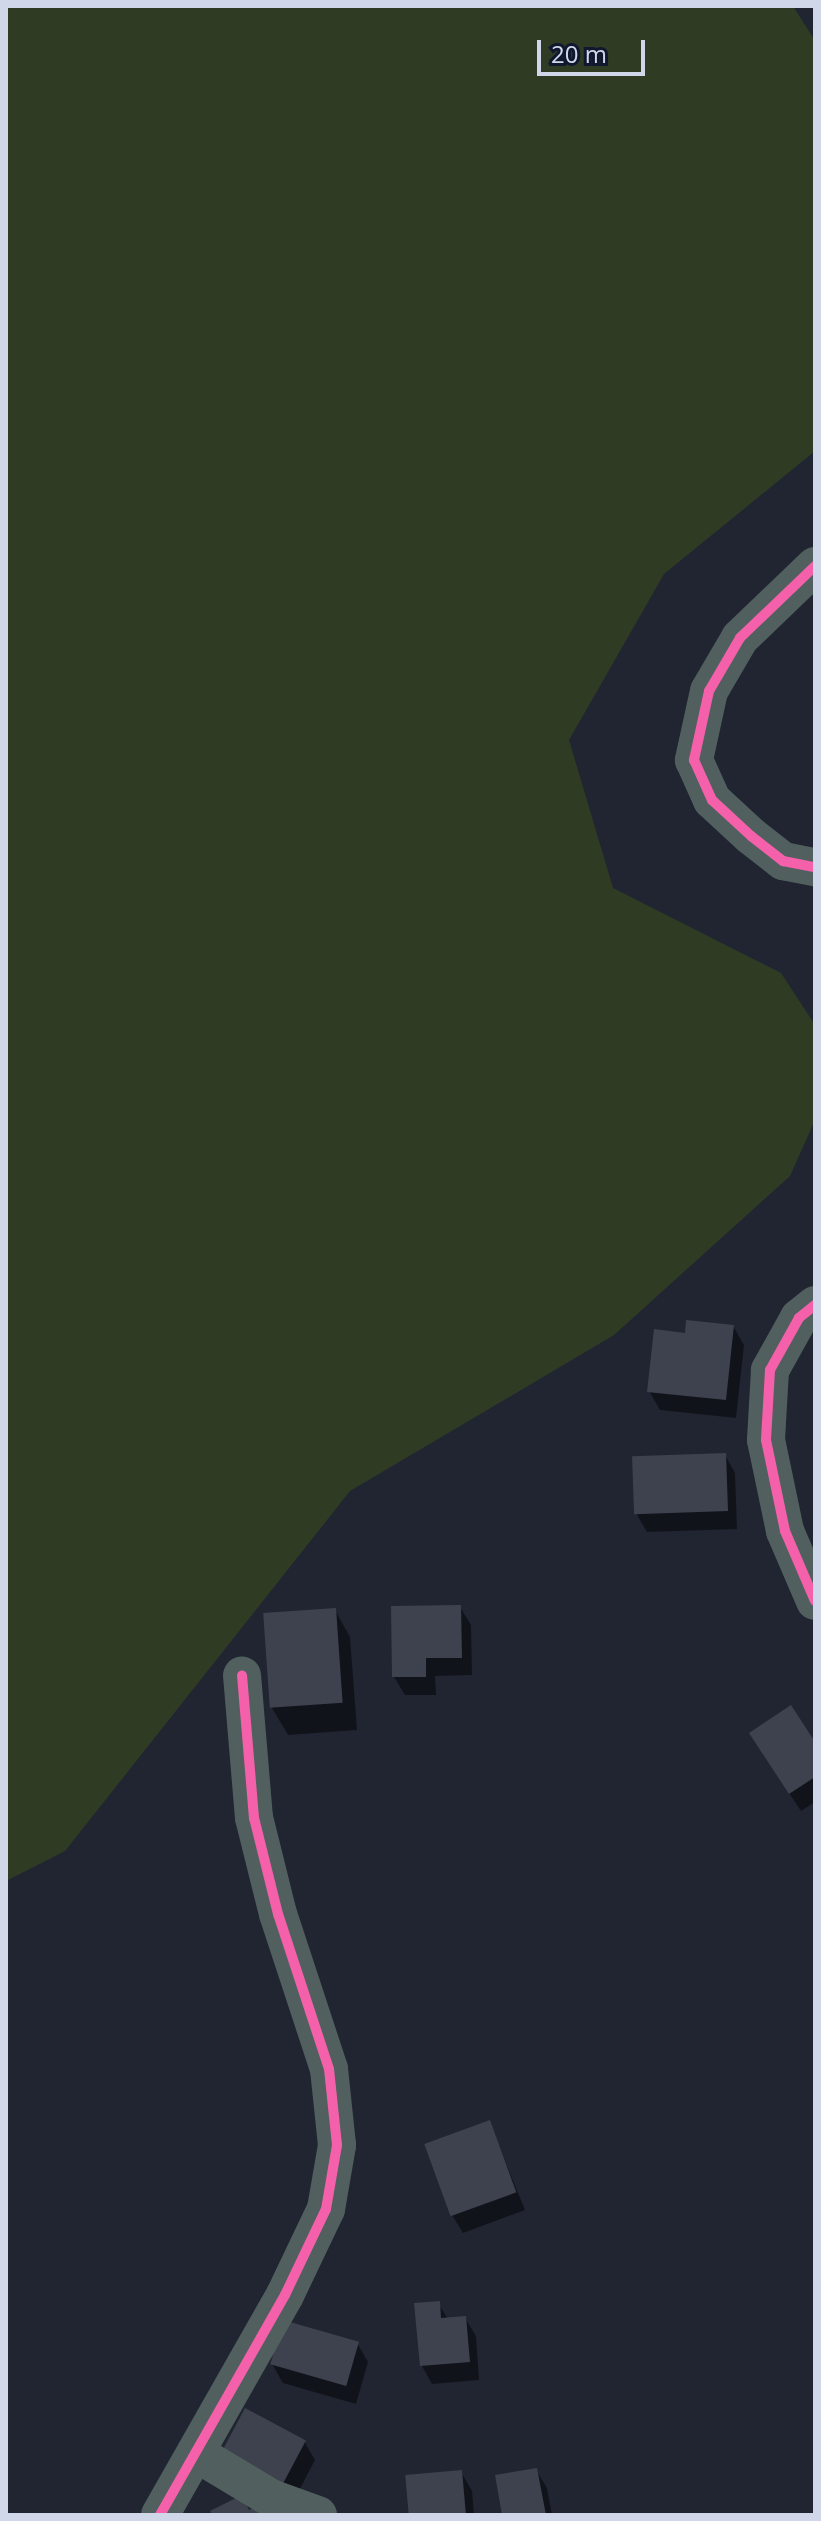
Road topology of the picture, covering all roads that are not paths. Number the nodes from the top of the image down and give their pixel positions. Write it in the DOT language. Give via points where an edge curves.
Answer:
graph roads {
  1 [pos="815,566"];
  2 [pos="815,867"];
  3 [pos="815,1305"];
  4 [pos="815,1601"];
  5 [pos="242,1676"];
  6 [pos="196,2453"];
  7 [pos="160,2515"];
  8 [pos="318,2515"];
  1 -- 2 [label="street" via="740,638 709,691 694,760 712,800 751,836 783,861"];
  3 -- 4 [label="street" via="799,1318 770,1370 766,1440 785,1531"];
  5 -- 6 [label="street" via="254,1818 278,1914 329,2069 337,2145 326,2209 285,2295"];
  6 -- 7 [label="street"];
  6 -- 8 [label="street" via="271,2498"];
}
